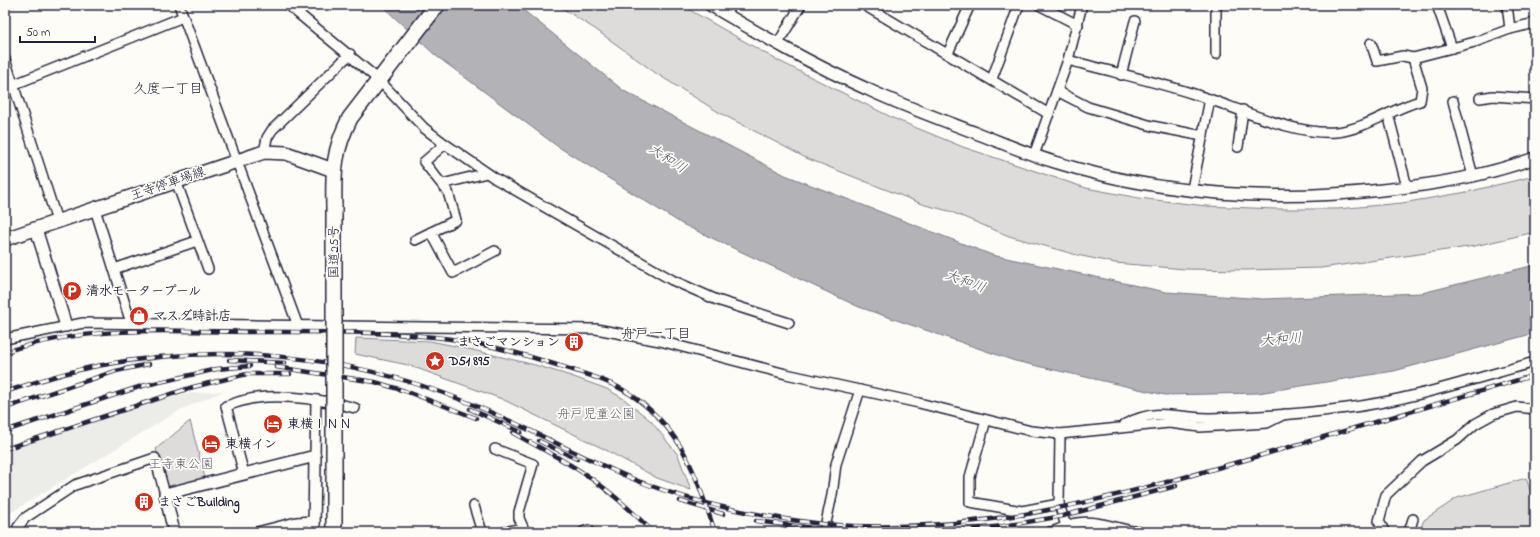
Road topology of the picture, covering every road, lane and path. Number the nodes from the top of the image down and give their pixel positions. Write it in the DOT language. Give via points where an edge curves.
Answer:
graph roads {
  1 [pos="179,5"];
  2 [pos="288,5"];
  3 [pos="437,5"];
  4 [pos="710,5"];
  5 [pos="801,5"];
  6 [pos="864,5"];
  7 [pos="970,5"];
  8 [pos="1019,5"];
  9 [pos="1039,5"];
  10 [pos="1082,5"];
  11 [pos="1216,5"];
  12 [pos="1437,5"];
  13 [pos="1507,5"];
  14 [pos="183,17"];
  15 [pos="1135,21"];
  16 [pos="1535,24"];
  17 [pos="1078,25"];
  18 [pos="1510,29"];
  19 [pos="778,42"];
  20 [pos="1371,44"];
  21 [pos="1452,48"];
  22 [pos="948,53"];
  23 [pos="350,54"];
  24 [pos="1216,54"];
  25 [pos="1413,58"];
  26 [pos="5,59"];
  27 [pos="1068,60"];
  28 [pos="1122,75"];
  29 [pos="382,77"];
  30 [pos="992,79"];
  31 [pos="9,86"];
  32 [pos="1057,91"];
  33 [pos="1480,98"];
  34 [pos="1210,99"];
  35 [pos="1535,99"];
  36 [pos="1453,101"];
  37 [pos="1243,110"];
  38 [pos="1049,114"];
  39 [pos="1388,114"];
  40 [pos="1203,136"];
  41 [pos="445,144"];
  42 [pos="1238,147"];
  43 [pos="264,152"];
  44 [pos="1034,155"];
  45 [pos="1535,158"];
  46 [pos="236,161"];
  47 [pos="333,170"];
  48 [pos="487,173"];
  49 [pos="1473,176"];
  50 [pos="176,181"];
  51 [pos="442,184"];
  52 [pos="1407,187"];
  53 [pos="1192,189"];
  54 [pos="95,209"];
  55 [pos="57,222"];
  56 [pos="36,229"];
  57 [pos="431,232"];
  58 [pos="5,239"];
  59 [pos="415,240"];
  60 [pos="198,241"];
  61 [pos="495,251"];
  62 [pos="114,269"];
  63 [pos="208,270"];
  64 [pos="131,323"];
  65 [pos="789,323"];
  66 [pos="66,326"];
  67 [pos="298,326"];
  68 [pos="5,339"];
  69 [pos="1535,362"];
  70 [pos="860,390"];
  71 [pos="316,400"];
  72 [pos="355,408"];
  73 [pos="1535,409"];
  74 [pos="986,420"];
  75 [pos="1060,434"];
  76 [pos="495,449"];
  77 [pos="315,456"];
  78 [pos="244,474"];
  79 [pos="165,494"];
  80 [pos="1060,504"];
  81 [pos="474,506"];
  82 [pos="1413,519"];
  83 [pos="314,527"];
  84 [pos="1066,529"];
  85 [pos="334,530"];
  86 [pos="524,530"];
  87 [pos="18,532"];
  88 [pos="174,532"];
  89 [pos="257,532"];
  90 [pos="482,532"];
  91 [pos="504,532"];
  92 [pos="584,532"];
  93 [pos="590,532"];
  94 [pos="824,532"];
  95 [pos="1050,532"];
  96 [pos="1139,532"];
  97 [pos="1381,532"];
  98 [pos="1410,532"];
  1 -- 14 [label="street"];
  2 -- 23 [label="street"];
  3 -- 29 [label="highway, 国道25号"];
  4 -- 19 [label="street"];
  5 -- 19 [label="street"];
  6 -- 22 [label="street"];
  7 -- 22 [label="street"];
  8 -- 30 [label="street"];
  9 -- 17 [label="street"];
  10 -- 17 [label="street"];
  11 -- 24 [label="street"];
  12 -- 21 [label="street"];
  13 -- 18 [label="street"];
  14 -- 31 [label="street"];
  14 -- 46 [label="street"];
  15 -- 28 [label="street"];
  16 -- 18 [label="street"];
  17 -- 27 [label="street"];
  18 -- 21 [label="street"];
  19 -- 44 [label="street" via="866,89"];
  20 -- 25 [label="street" via="1377,61 1403,56"];
  21 -- 25 [label="street"];
  22 -- 30 [label="street"];
  23 -- 29 [label="street"];
  23 -- 43 [label="street" via="272,130"];
  25 -- 39 [label="street" via="1422,88 1420,102 1398,108"];
  26 -- 31 [label="street"];
  27 -- 28 [label="street"];
  27 -- 32 [label="street"];
  28 -- 34 [label="street"];
  29 -- 41 [label="street" via="424,128"];
  29 -- 47 [label="highway, 国道25号" via="347,123 336,151"];
  30 -- 38 [label="street"];
  31 -- 55 [label="street"];
  32 -- 38 [label="street"];
  32 -- 40 [label="street" via="1088,107 1152,126"];
  33 -- 35 [label="street" via="1493,96"];
  34 -- 37 [label="street"];
  34 -- 40 [label="street"];
  36 -- 49 [label="street"];
  37 -- 39 [label="street" via="1305,131 1319,133 1347,131"];
  37 -- 42 [label="street"];
  38 -- 44 [label="street"];
  39 -- 52 [label="street"];
  40 -- 53 [label="street"];
  41 -- 48 [label="street"];
  41 -- 51 [label="street" via="424,162"];
  43 -- 46 [label="main road, 王寺停車場線"];
  43 -- 47 [label="main road, 王寺停車場線" via="286,154"];
  44 -- 53 [label="street" via="1101,174"];
  45 -- 49 [label="street" via="1510,168"];
  46 -- 50 [label="main road, 王寺停車場線"];
  46 -- 67 [label="street"];
  47 -- 85 [label="highway, 国道25号, bridge"];
  48 -- 51 [label="street"];
  48 -- 65 [label="street" via="672,280 724,302"];
  49 -- 52 [label="street"];
  50 -- 54 [label="main road, 王寺停車場線"];
  50 -- 60 [label="street"];
  51 -- 57 [label="street" via="448,192 456,220"];
  52 -- 53 [label="street" via="1340,195 1284,196"];
  54 -- 55 [label="main road, 王寺停車場線"];
  54 -- 62 [label="street"];
  55 -- 56 [label="main road, 王寺停車場線"];
  56 -- 58 [label="main road, 王寺停車場線"];
  56 -- 66 [label="street"];
  57 -- 59 [label="street"];
  57 -- 61 [label="street" via="453,273"];
  60 -- 62 [label="street"];
  60 -- 63 [label="street"];
  62 -- 64 [label="street"];
  64 -- 66 [label="street" via="83,323"];
  64 -- 67 [label="street"];
  66 -- 68 [label="street"];
  67 -- 70 [label="street" via="596,329 660,341"];
  69 -- 75 [label="street" via="1397,399 1348,408 1209,418 1159,413 1138,418 1119,427"];
  70 -- 74 [label="street"];
  70 -- 94 [label="street" via="836,464"];
  71 -- 72 [label="street"];
  71 -- 77 [label="street"];
  71 -- 78 [label="street" via="258,398 226,406"];
  73 -- 97 [label="street" via="1517,407 1493,414 1422,461 1386,495 1379,521 1383,529"];
  74 -- 75 [label="street" via="1031,431"];
  74 -- 80 [label="street" via="970,477 970,502 1022,511"];
  75 -- 80 [label="street"];
  76 -- 86 [label="street" via="533,464 519,512"];
  77 -- 78 [label="street"];
  77 -- 83 [label="street"];
  78 -- 79 [label="street"];
  79 -- 87 [label="street" via="155,458 75,485 25,518 18,527"];
  79 -- 88 [label="street"];
  80 -- 84 [label="street"];
  81 -- 90 [label="street"];
  82 -- 98 [label="street"];
  83 -- 89 [label="street" via="296,522"];
  84 -- 95 [label="street"];
  84 -- 96 [label="street" via="1077,522 1101,523"];
  86 -- 91 [label="street"];
  92 -- 93 [label="street"];
}
